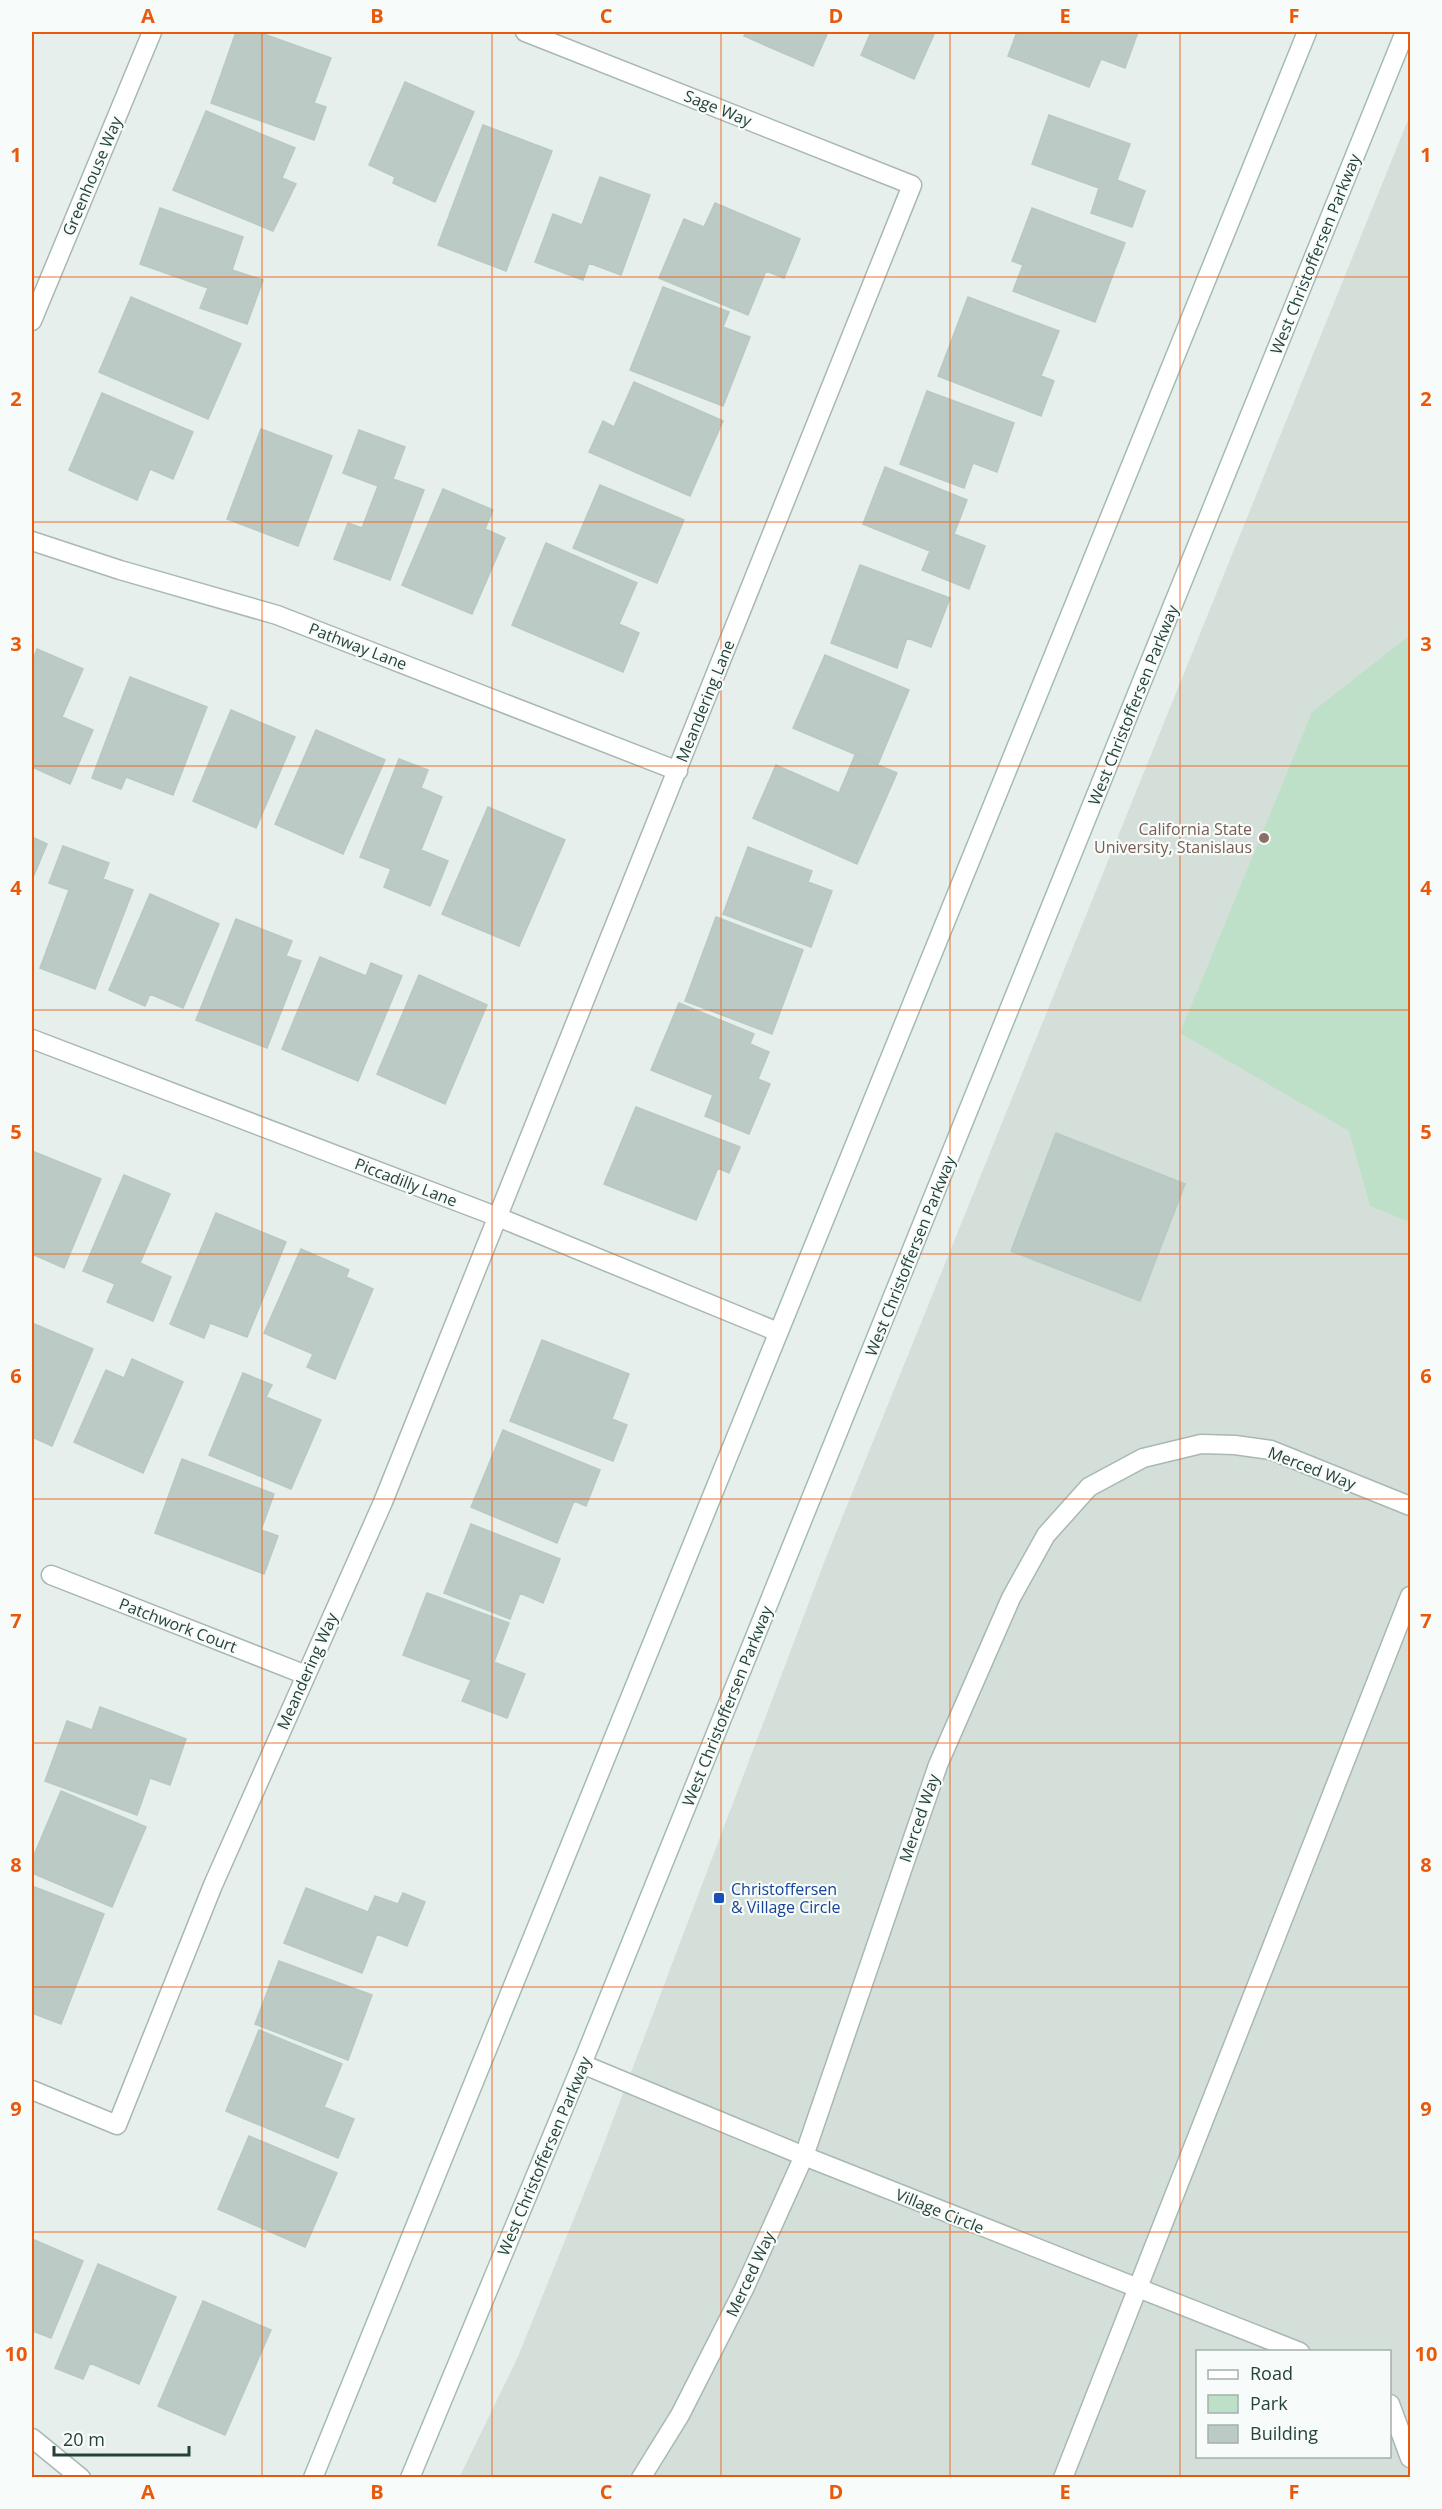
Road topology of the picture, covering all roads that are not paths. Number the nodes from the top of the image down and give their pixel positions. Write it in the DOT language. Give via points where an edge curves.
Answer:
graph roads {
  1 [pos="152,32"];
  2 [pos="525,32"];
  3 [pos="1307,32"];
  4 [pos="1405,32"];
  5 [pos="912,185"];
  6 [pos="32,321"];
  7 [pos="32,541"];
  8 [pos="678,771"];
  9 [pos="32,1039"];
  10 [pos="498,1217"];
  11 [pos="778,1332"];
  12 [pos="1410,1506"];
  13 [pos="51,1575"];
  14 [pos="1410,1596"];
  15 [pos="306,1675"];
  16 [pos="582,2064"];
  17 [pos="32,2090"];
  18 [pos="804,2156"];
  19 [pos="1137,2290"];
  20 [pos="1295,2350"];
  21 [pos="1391,2409"];
  22 [pos="32,2438"];
  23 [pos="1410,2458"];
  24 [pos="81,2478"];
  25 [pos="313,2478"];
  26 [pos="410,2478"];
  27 [pos="641,2478"];
  28 [pos="1063,2478"];
  1 -- 6 [label="street, Greenhouse Way"];
  2 -- 5 [label="street, Sage Way"];
  3 -- 11 [label="street"];
  4 -- 16 [label="street, West Christoffersen Parkway"];
  5 -- 8 [label="street, Meandering Lane"];
  7 -- 8 [label="street, Pathway Lane" via="286,618"];
  8 -- 10 [label="street, Meandering Lane"];
  9 -- 10 [label="street, Piccadilly Lane"];
  10 -- 11 [label="street, Piccadilly Lane"];
  10 -- 15 [label="street, Meandering Way" via="383,1502"];
  11 -- 25 [label="street"];
  12 -- 18 [label="street, Merced Way" via="1271,1450 1235,1445 1201,1444 1143,1458 1089,1487 1046,1535 1011,1598 938,1765"];
  13 -- 15 [label="street, Patchwork Court"];
  14 -- 19 [label="street"];
  15 -- 17 [label="street, Meandering Way" via="213,1885 117,2125"];
  16 -- 18 [label="street, Village Circle"];
  16 -- 26 [label="street, West Christoffersen Parkway"];
  18 -- 19 [label="street, Village Circle"];
  18 -- 27 [label="street, Merced Way" via="744,2289 680,2415"];
  19 -- 20 [label="street, Village Circle"];
  19 -- 28 [label="street"];
  21 -- 23 [label="street"];
  22 -- 24 [label="street"];
}
